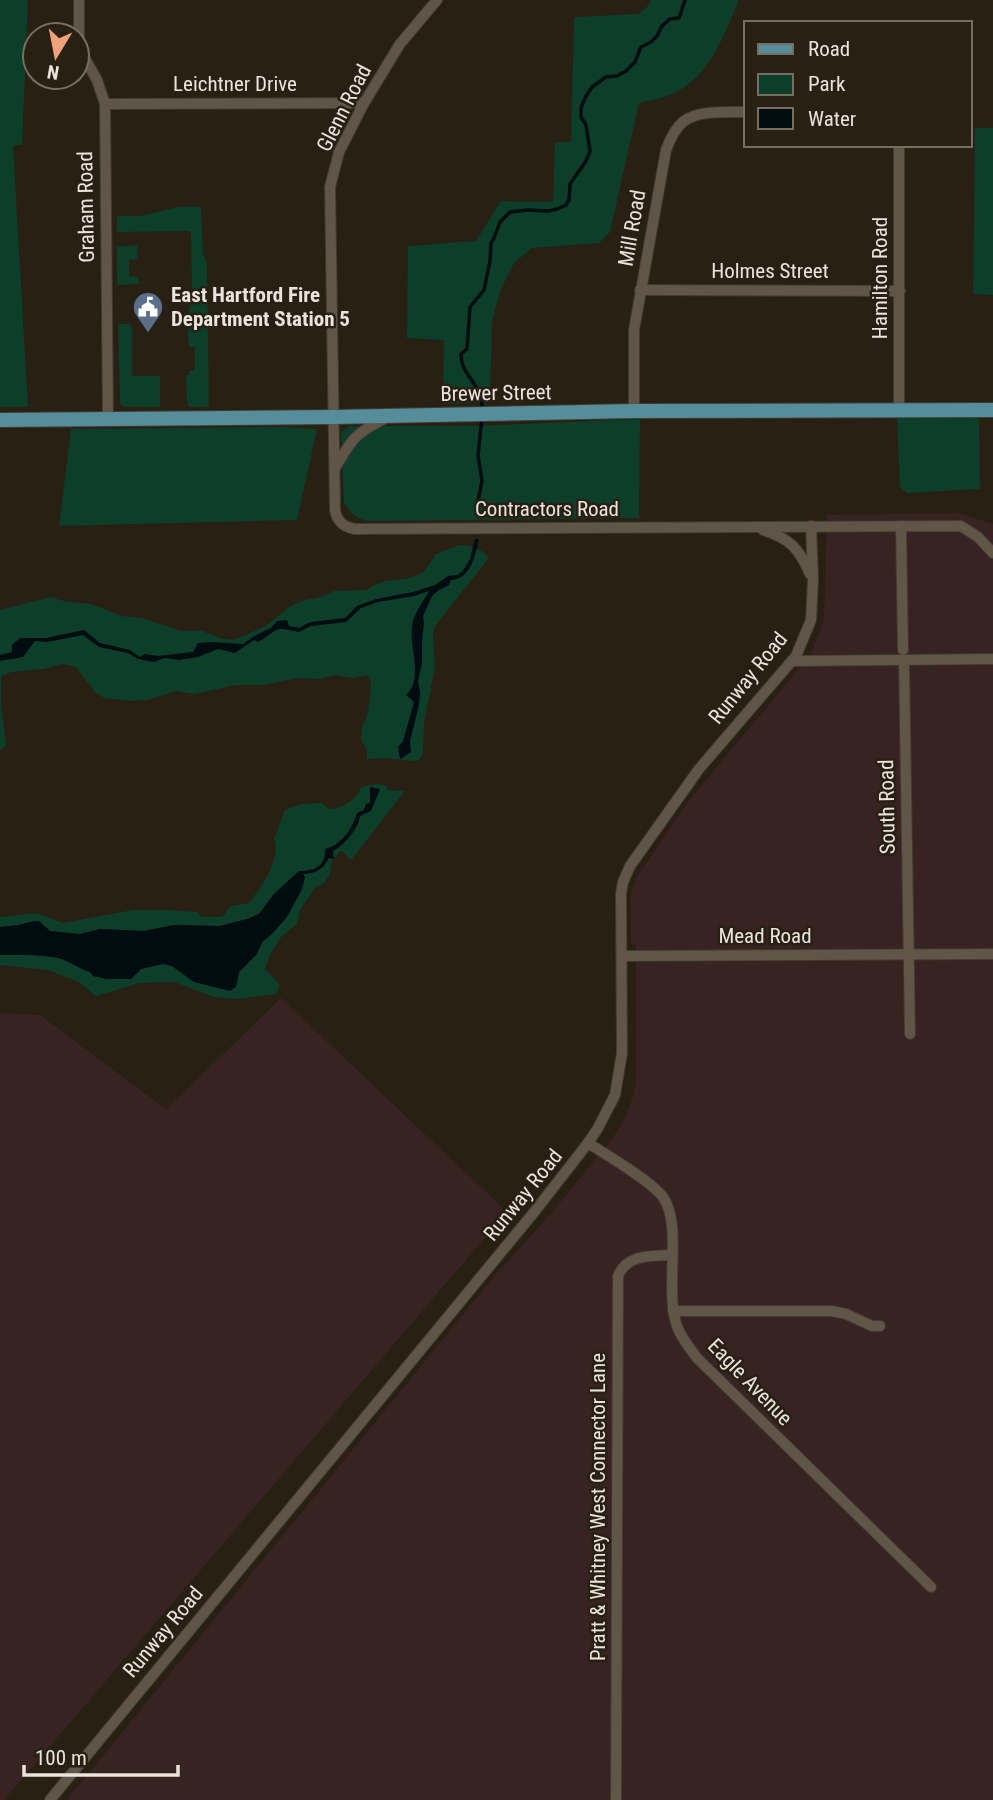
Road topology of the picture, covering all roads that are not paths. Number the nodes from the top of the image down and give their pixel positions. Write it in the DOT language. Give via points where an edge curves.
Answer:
graph roads {
  1 [pos="79,0"];
  2 [pos="437,0"];
  3 [pos="364,103"];
  4 [pos="105,104"];
  5 [pos="744,112"];
  6 [pos="899,147"];
  7 [pos="640,290"];
  8 [pos="900,291"];
  9 [pos="899,410"];
  10 [pos="993,410"];
  11 [pos="635,411"];
  12 [pos="390,416"];
  13 [pos="333,417"];
  14 [pos="108,419"];
  15 [pos="0,420"];
  16 [pos="335,468"];
  17 [pos="811,526"];
  18 [pos="901,526"];
  19 [pos="754,527"];
  20 [pos="993,553"];
  21 [pos="813,580"];
  22 [pos="903,655"];
  23 [pos="993,659"];
  24 [pos="792,661"];
  25 [pos="909,954"];
  26 [pos="993,954"];
  27 [pos="622,956"];
  28 [pos="910,1034"];
  29 [pos="588,1143"];
  30 [pos="672,1255"];
  31 [pos="673,1311"];
  32 [pos="880,1326"];
  33 [pos="931,1587"];
  34 [pos="50,1800"];
  35 [pos="616,1800"];
  1 -- 4 [label="street, Graham Road" via="79,40"];
  2 -- 3 [label="street, Glenn Road" via="400,44"];
  3 -- 4 [label="street, Leichtner Drive"];
  3 -- 13 [label="street, Glenn Road" via="339,152 330,187"];
  4 -- 14 [label="street, Graham Road"];
  5 -- 7 [label="street, Mill Road" via="701,114 685,120 673,133"];
  6 -- 8 [label="street, Hamilton Road"];
  7 -- 8 [label="street, Holmes Street"];
  7 -- 11 [label="street, Mill Road" via="634,330"];
  8 -- 9 [label="street, Hamilton Road"];
  9 -- 10 [label="main road, Brewer Street"];
  9 -- 11 [label="main road, Brewer Street"];
  11 -- 12 [label="main road, Brewer Street"];
  12 -- 13 [label="main road, Brewer Street"];
  12 -- 16 [label="street" via="356,436"];
  13 -- 14 [label="main road, Brewer Street"];
  13 -- 16 [label="street, Contractors Road"];
  14 -- 15 [label="main road, Brewer Street"];
  16 -- 19 [label="street, Contractors Road" via="336,516 355,529"];
  17 -- 18 [label="street, Contractors Road"];
  17 -- 19 [label="street, Contractors Road"];
  17 -- 21 [label="street, Runway Road"];
  18 -- 20 [label="street, Contractors Road" via="961,526"];
  18 -- 22 [label="street, South Road"];
  19 -- 21 [label="street" via="793,545"];
  21 -- 24 [label="street, Runway Road" via="811,620"];
  22 -- 23 [label="street"];
  22 -- 24 [label="street"];
  22 -- 25 [label="street, South Road"];
  24 -- 27 [label="street, Runway Road" via="699,769 630,866 621,892"];
  25 -- 26 [label="street, Mead Road"];
  25 -- 27 [label="street, Mead Road"];
  25 -- 28 [label="street, South Road"];
  27 -- 29 [label="street, Runway Road" via="622,1053 615,1095"];
  29 -- 30 [label="street, Eagle Avenue" via="661,1194 670,1212"];
  29 -- 34 [label="street, Runway Road"];
  30 -- 31 [label="street, Eagle Avenue"];
  30 -- 35 [label="street, Pratt & Whitney West Connector Lane" via="633,1259 618,1276"];
  31 -- 32 [label="street" via="832,1311"];
  31 -- 33 [label="street, Eagle Avenue" via="681,1336 697,1358"];
}
